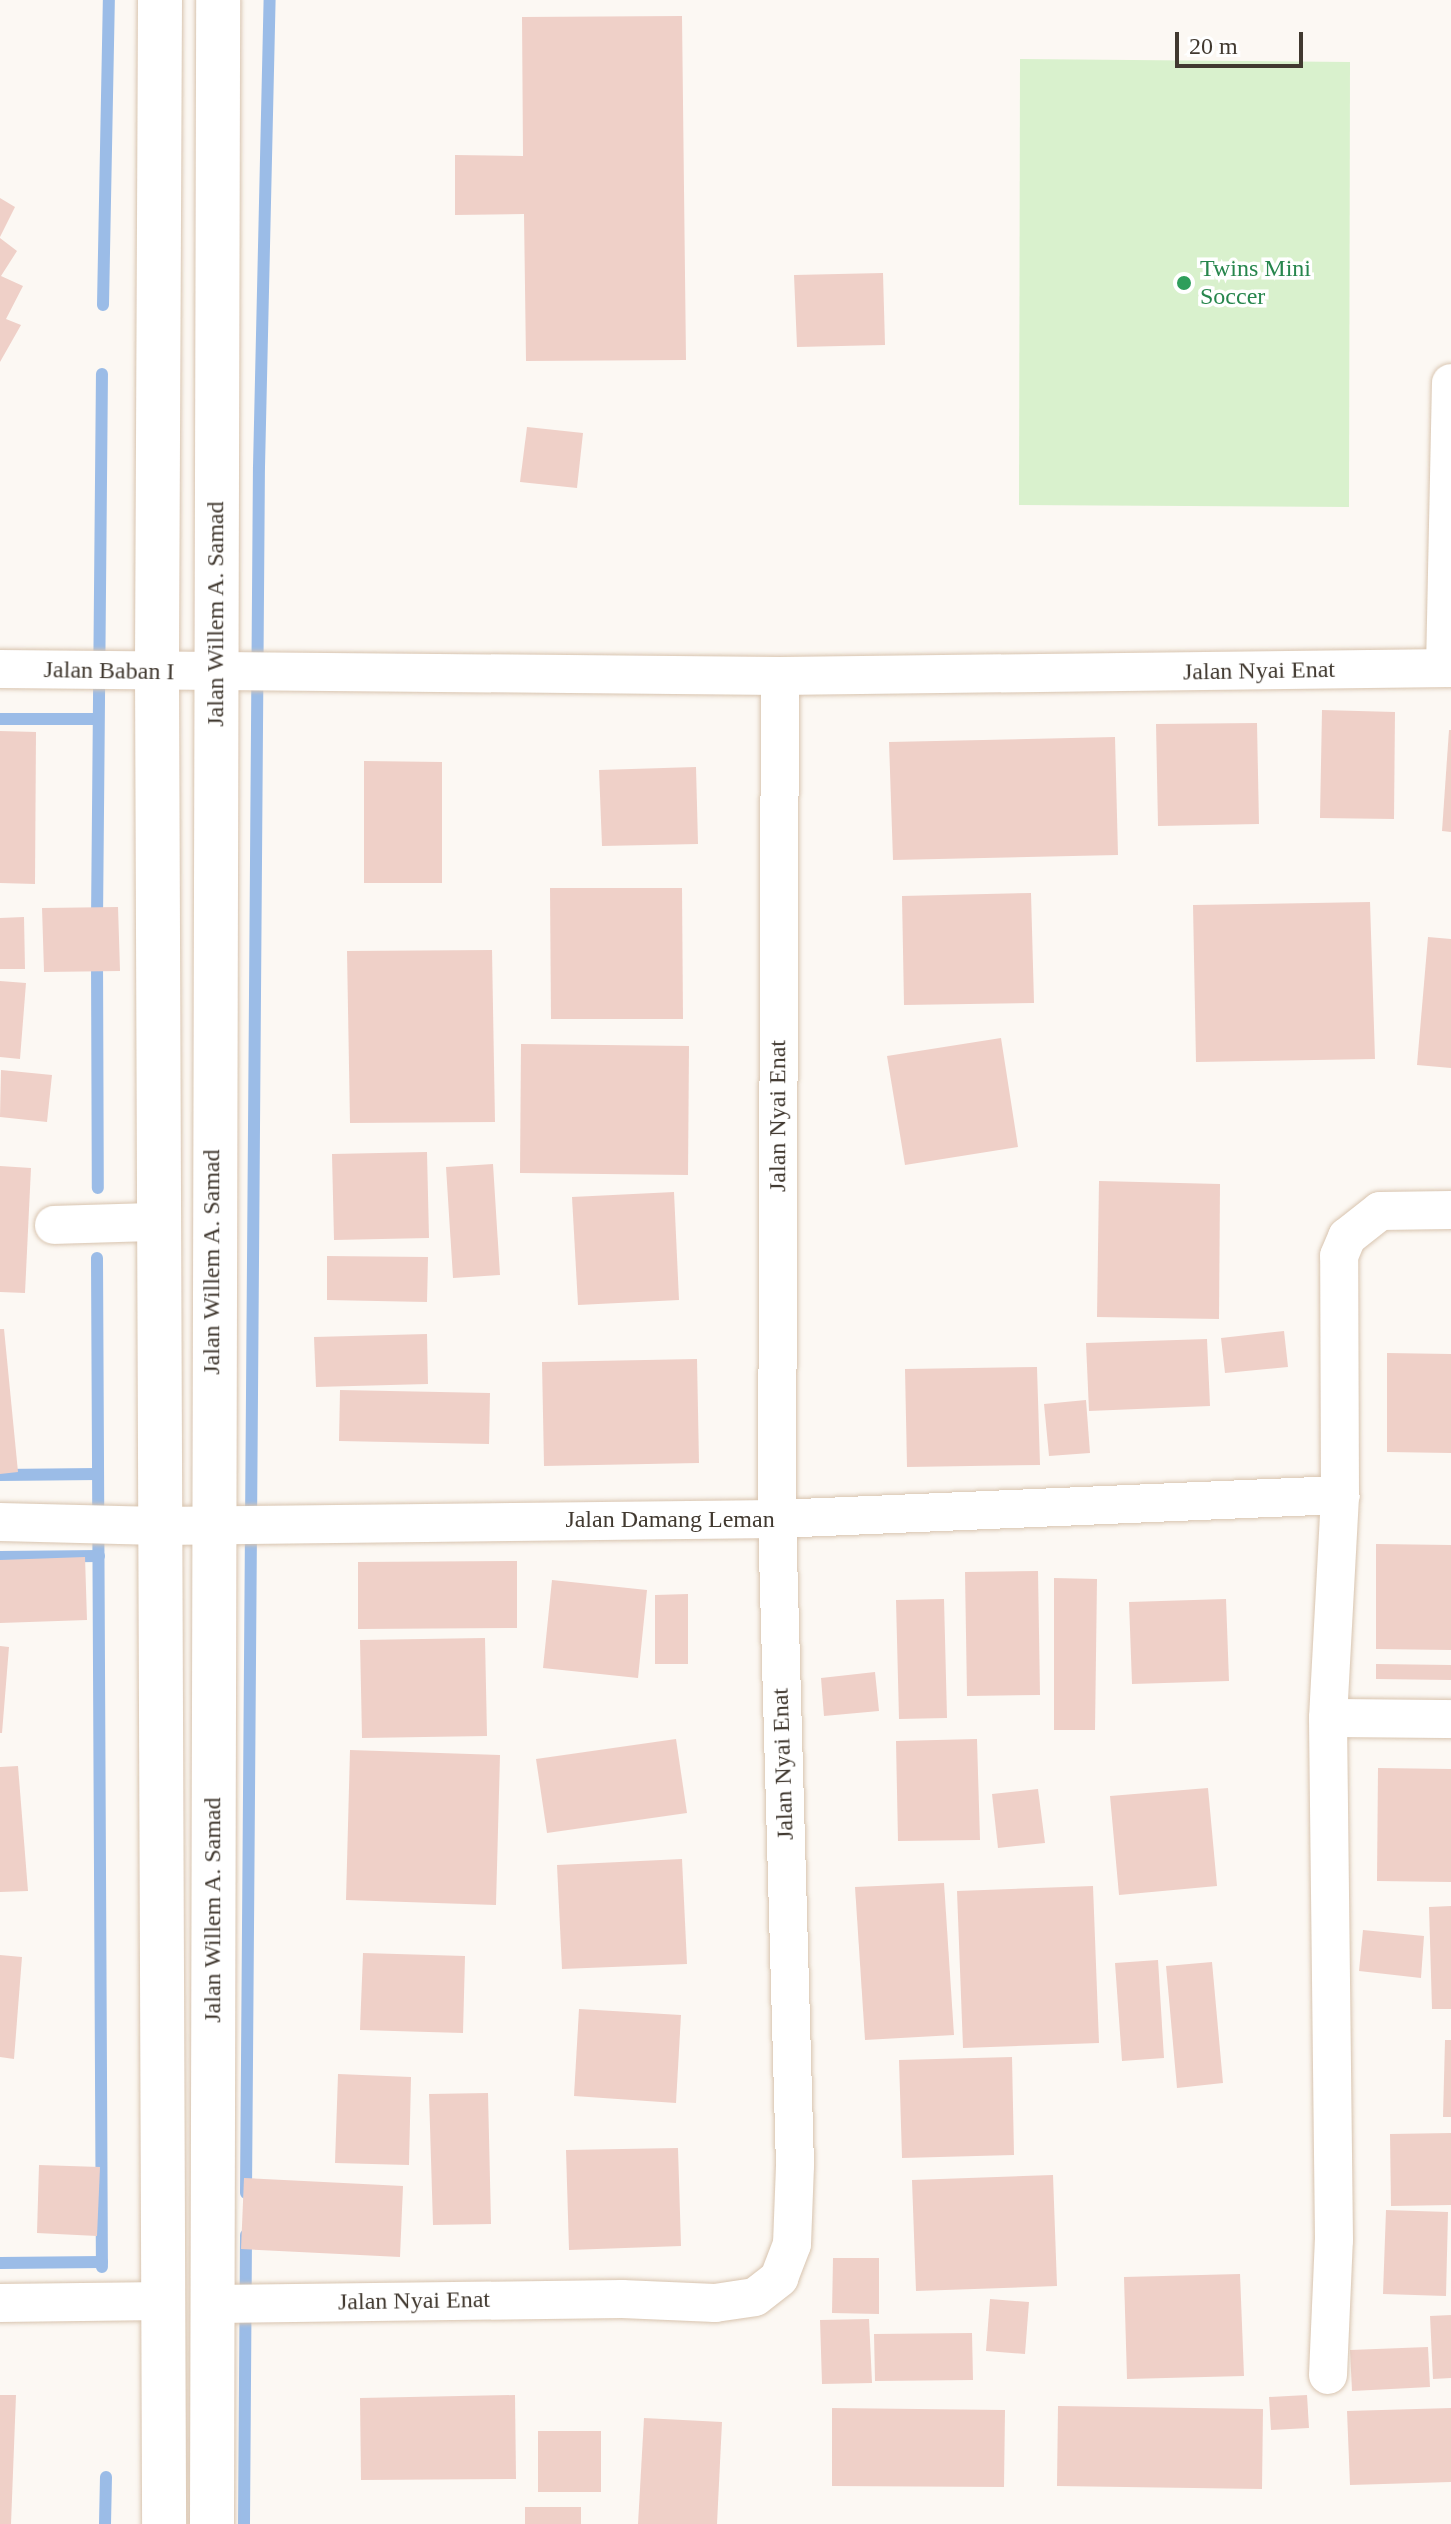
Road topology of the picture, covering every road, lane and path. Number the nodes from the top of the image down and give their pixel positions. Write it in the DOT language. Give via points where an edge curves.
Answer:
graph roads {
  1 [pos="160,0"];
  2 [pos="218,0"];
  3 [pos="1451,383"];
  4 [pos="1448,668"];
  5 [pos="0,669"];
  6 [pos="218,672"];
  7 [pos="157,673"];
  8 [pos="780,676"];
  9 [pos="1451,1210"];
  10 [pos="158,1222"];
  11 [pos="54,1225"];
  12 [pos="1340,1495"];
  13 [pos="777,1519"];
  14 [pos="0,1522"];
  15 [pos="211,1522"];
  16 [pos="159,1526"];
  17 [pos="1328,1718"];
  18 [pos="1451,1719"];
  19 [pos="164,2301"];
  20 [pos="0,2303"];
  21 [pos="215,2304"];
  22 [pos="1328,2375"];
  23 [pos="164,2524"];
  24 [pos="212,2524"];
  1 -- 7 [label="main road"];
  2 -- 6 [label="main road, Jalan Willem A. Samad"];
  3 -- 4 [label="street"];
  4 -- 8 [label="street, Jalan Nyai Enat"];
  5 -- 7 [label="street, Jalan Baban I"];
  6 -- 7 [label="street, Jalan Baban I"];
  6 -- 8 [label="street, Jalan Nyai Enat"];
  6 -- 15 [label="main road, Jalan Willem A. Samad"];
  7 -- 10 [label="main road"];
  8 -- 13 [label="street, Jalan Nyai Enat"];
  9 -- 12 [label="street" via="1380,1211 1347,1237 1339,1256"];
  10 -- 11 [label="street"];
  10 -- 16 [label="main road"];
  12 -- 13 [label="street, Jalan Damang Leman"];
  12 -- 17 [label="street"];
  13 -- 15 [label="street, Jalan Damang Leman"];
  13 -- 21 [label="street, Jalan Nyai Enat" via="795,2166 792,2244 779,2278 755,2297 715,2303 622,2299"];
  14 -- 16 [label="street, Jalan Damang Leman"];
  15 -- 16 [label="street, Jalan Damang Leman"];
  15 -- 21 [label="main road, Jalan Willem A. Samad"];
  16 -- 19 [label="main road"];
  17 -- 18 [label="street"];
  17 -- 22 [label="street" via="1334,2240"];
  19 -- 20 [label="street"];
  19 -- 23 [label="main road"];
  21 -- 24 [label="main road, Jalan Willem A. Samad"];
}
